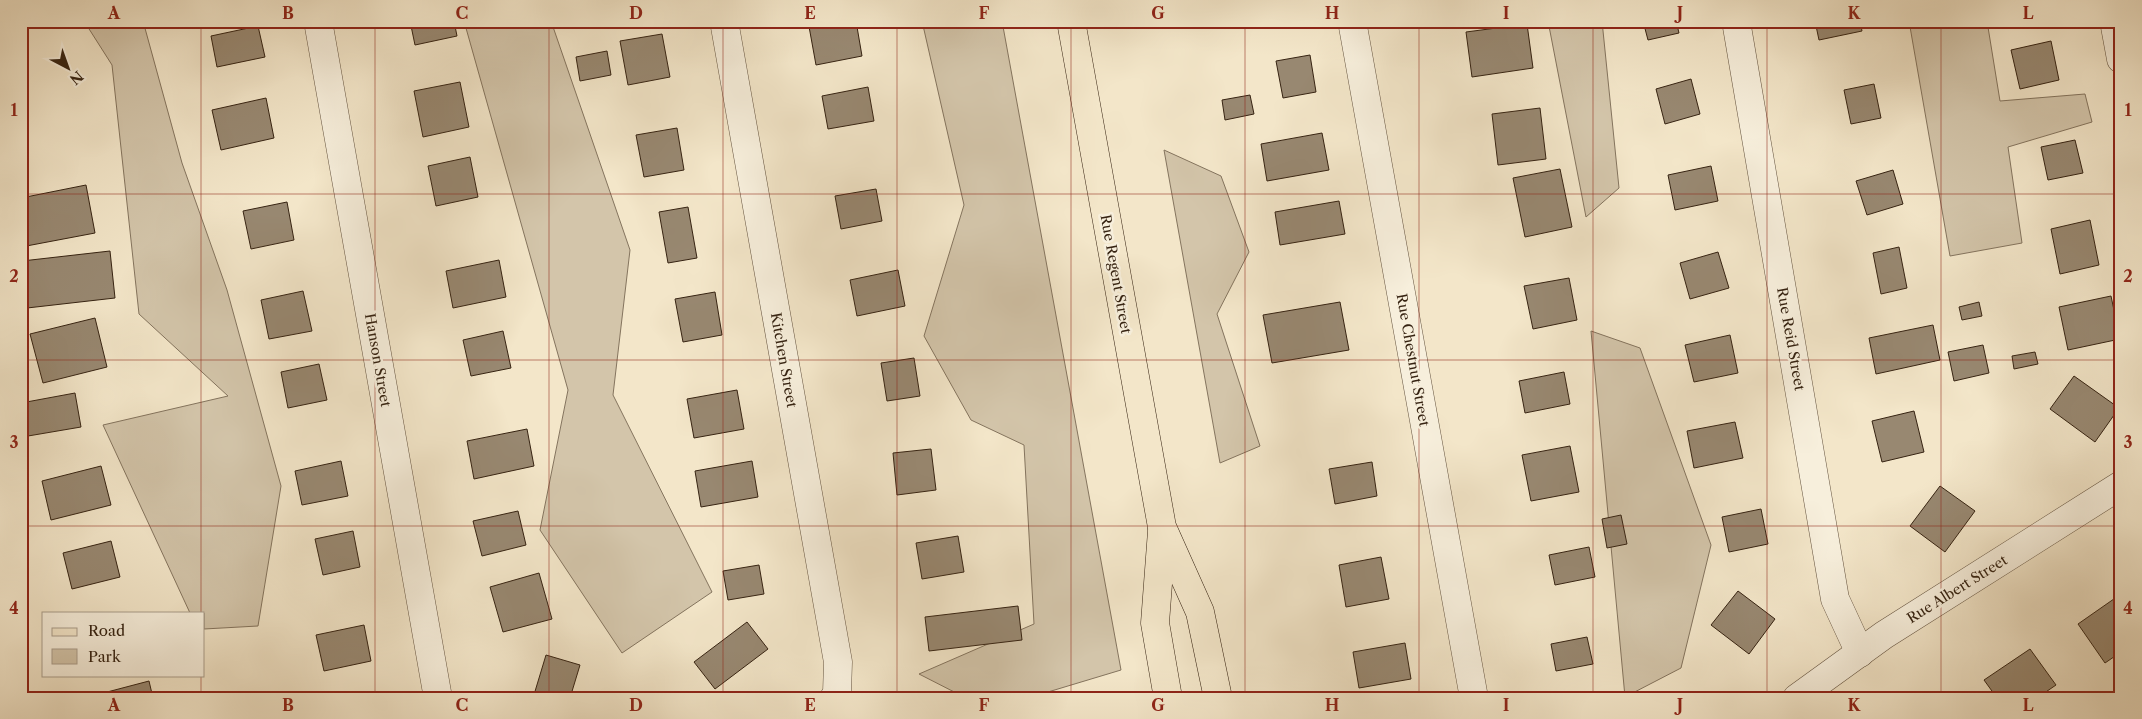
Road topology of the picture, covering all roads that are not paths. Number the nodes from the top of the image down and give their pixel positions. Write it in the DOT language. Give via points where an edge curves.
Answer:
graph roads {
  1 [pos="318,21"];
  2 [pos="724,21"];
  3 [pos="1070,21"];
  4 [pos="1352,21"];
  5 [pos="1736,21"];
  6 [pos="2114,21"];
  7 [pos="2121,59"];
  8 [pos="2121,485"];
  9 [pos="1162,527"];
  10 [pos="1860,653"];
  11 [pos="438,698"];
  12 [pos="834,698"];
  13 [pos="1168,698"];
  14 [pos="1218,698"];
  15 [pos="1474,698"];
  16 [pos="1797,698"];
  1 -- 11 [label="street, Hanson Street"];
  2 -- 12 [label="street, Kitchen Street" via="838,662"];
  3 -- 9 [label="main road, Rue Regent Street"];
  4 -- 15 [label="street, Rue Chestnut Street"];
  5 -- 10 [label="street, Rue Reid Street" via="1835,599"];
  6 -- 7 [label="street"];
  8 -- 10 [label="street, Rue Albert Street"];
  9 -- 13 [label="main road, Rue Regent Street" via="1155,623"];
  9 -- 14 [label="main road, Rue Regent Street" via="1200,612"];
  10 -- 16 [label="street, Rue Albert Street"];
}
